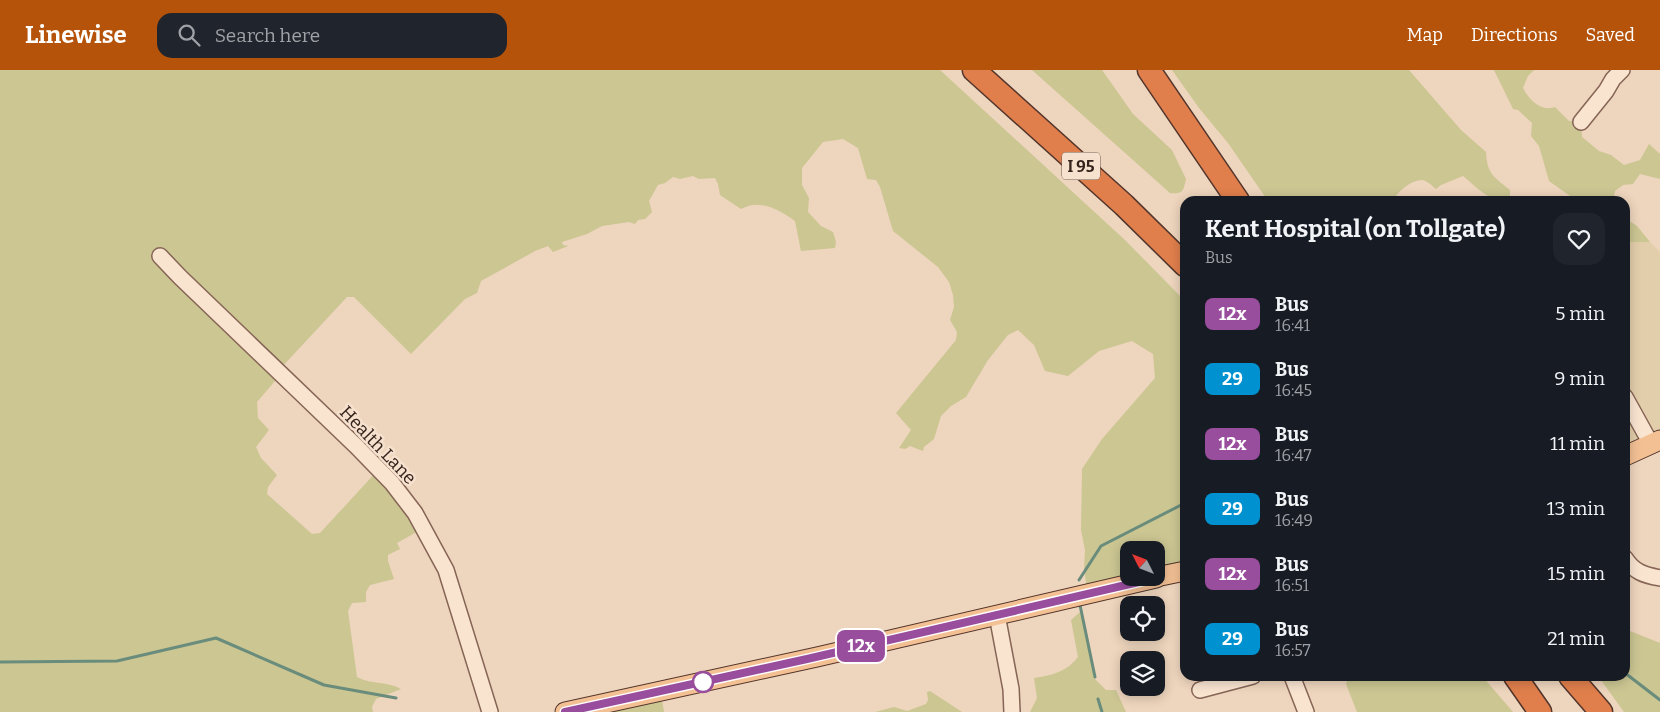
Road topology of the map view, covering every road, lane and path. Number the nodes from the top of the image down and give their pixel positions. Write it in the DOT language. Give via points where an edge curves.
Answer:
graph roads {
  1 [pos="974,70"];
  2 [pos="1148,70"];
  3 [pos="1622,70"];
  4 [pos="1581,122"];
  5 [pos="1235,196"];
  6 [pos="160,256"];
  7 [pos="1180,260"];
  8 [pos="1630,404"];
  9 [pos="1655,442"];
  10 [pos="1630,454"];
  11 [pos="1630,566"];
  12 [pos="1180,572"];
  13 [pos="1165,575"];
  14 [pos="1660,578"];
  15 [pos="1120,586"];
  16 [pos="997,615"];
  17 [pos="1234,681"];
  18 [pos="1294,681"];
  19 [pos="1508,681"];
  20 [pos="1518,681"];
  21 [pos="1567,681"];
  22 [pos="1574,681"];
  23 [pos="1200,690"];
  24 [pos="490,712"];
  25 [pos="565,712"];
  26 [pos="1012,712"];
  27 [pos="1306,712"];
  28 [pos="1527,712"];
  29 [pos="1540,712"];
  30 [pos="1589,712"];
  31 [pos="1601,712"];
  1 -- 7 [label="highway, I 95" via="1124,205"];
  2 -- 5 [label="highway"];
  3 -- 4 [label="street"];
  6 -- 24 [label="street, Health Lane" via="356,446 415,512 446,570"];
  8 -- 9 [label="street"];
  9 -- 10 [label="main road"];
  11 -- 14 [label="street"];
  12 -- 13 [label="main road"];
  15 -- 16 [label="main road"];
  16 -- 25 [label="main road"];
  16 -- 26 [label="street" via="1011,689"];
  17 -- 23 [label="street"];
  18 -- 27 [label="street"];
  19 -- 28 [label="highway"];
  20 -- 29 [label="highway"];
  21 -- 30 [label="highway"];
  22 -- 31 [label="highway"];
}
